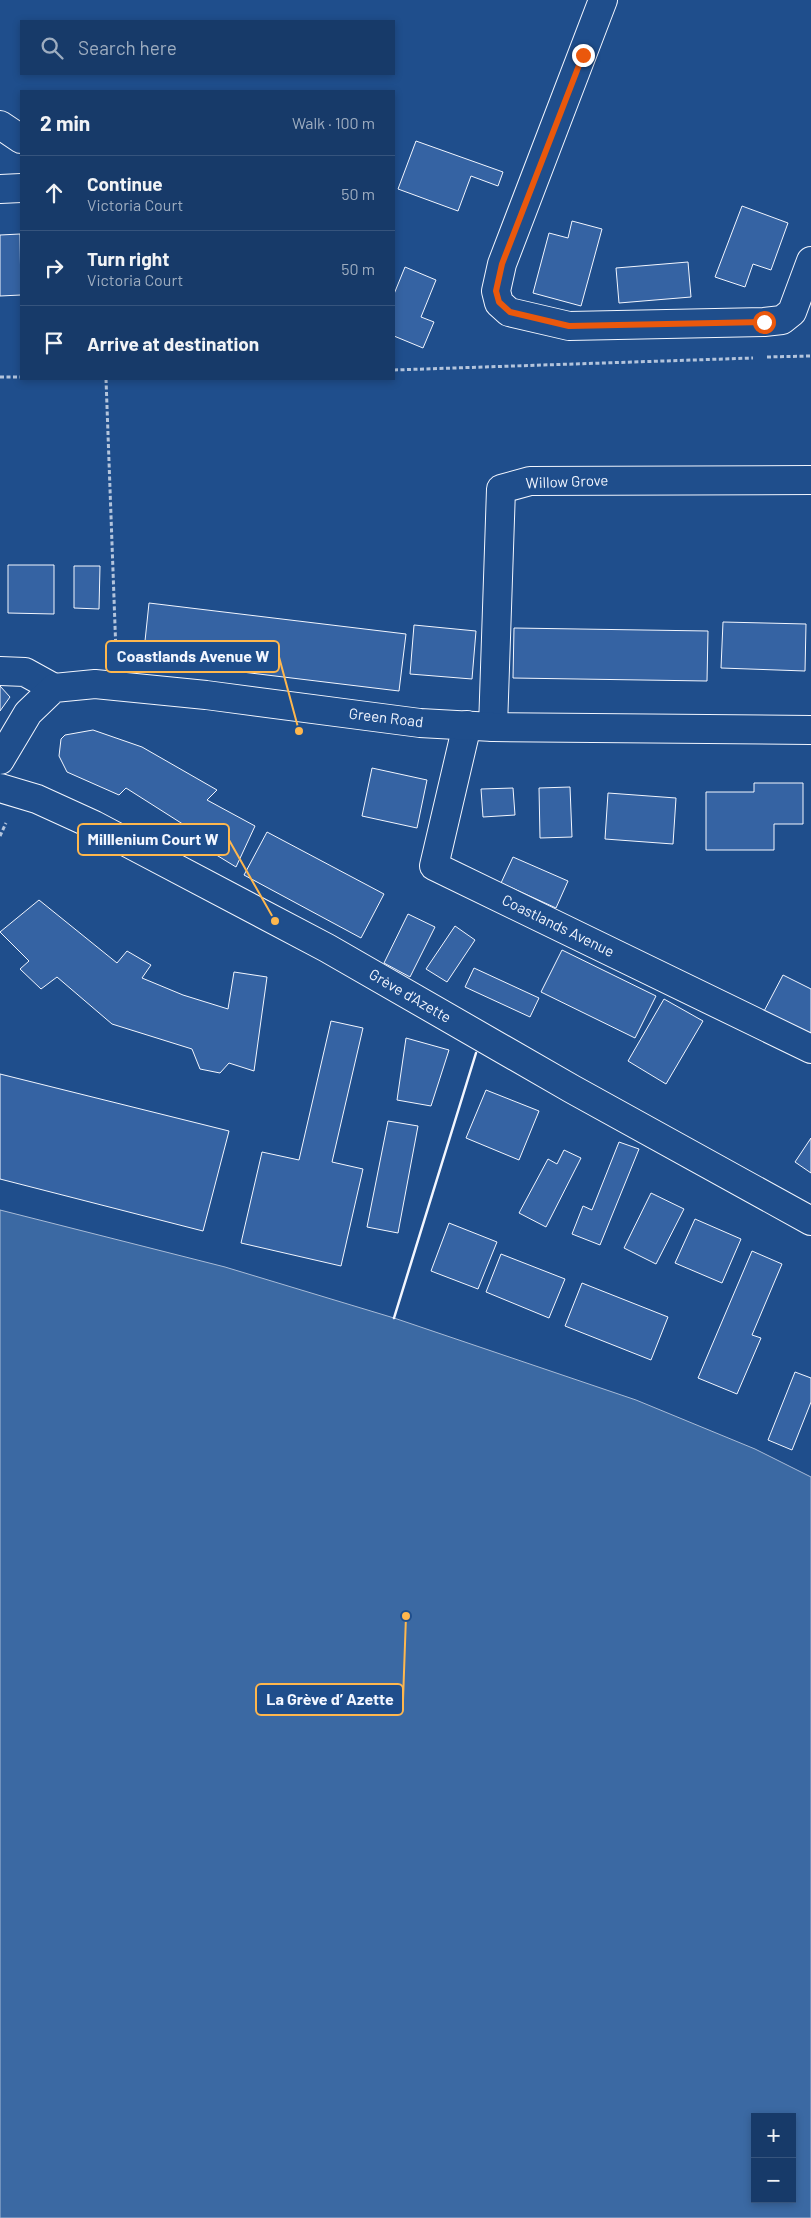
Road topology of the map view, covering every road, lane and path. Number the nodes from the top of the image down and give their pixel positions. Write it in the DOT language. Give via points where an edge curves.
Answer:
graph roads {
  1 [pos="603,0"];
  2 [pos="0,125"];
  3 [pos="20,138"];
  4 [pos="20,188"];
  5 [pos="0,189"];
  6 [pos="811,261"];
  7 [pos="811,356"];
  8 [pos="395,370"];
  9 [pos="0,377"];
  10 [pos="20,377"];
  11 [pos="106,380"];
  12 [pos="811,480"];
  13 [pos="115,648"];
  14 [pos="0,671"];
  15 [pos="54,688"];
  16 [pos="480,726"];
  17 [pos="811,730"];
  18 [pos="0,760"];
  19 [pos="0,788"];
  20 [pos="6,822"];
  21 [pos="0,836"];
  22 [pos="811,1049"];
  23 [pos="811,1221"];
  1 -- 6 [label="street" via="502,264 496,291 499,302 510,312 569,326 782,320 792,312"];
  2 -- 3 [label="street"];
  4 -- 5 [label="street"];
  7 -- 8 [label="path"];
  9 -- 10 [label="path"];
  11 -- 13 [label="path"];
  12 -- 16 [label="street, Willow Grove" via="530,481 501,489"];
  14 -- 15 [label="street" via="24,672"];
  15 -- 16 [label="street, Green Road" via="95,684 420,723"];
  15 -- 18 [label="street" via="28,713"];
  16 -- 17 [label="street, Green Road"];
  16 -- 22 [label="street, Coastlands Avenue" via="434,866"];
  19 -- 23 [label="street, Grève d'Azette" via="37,799 94,825 327,948"];
  20 -- 21 [label="path"];
}
